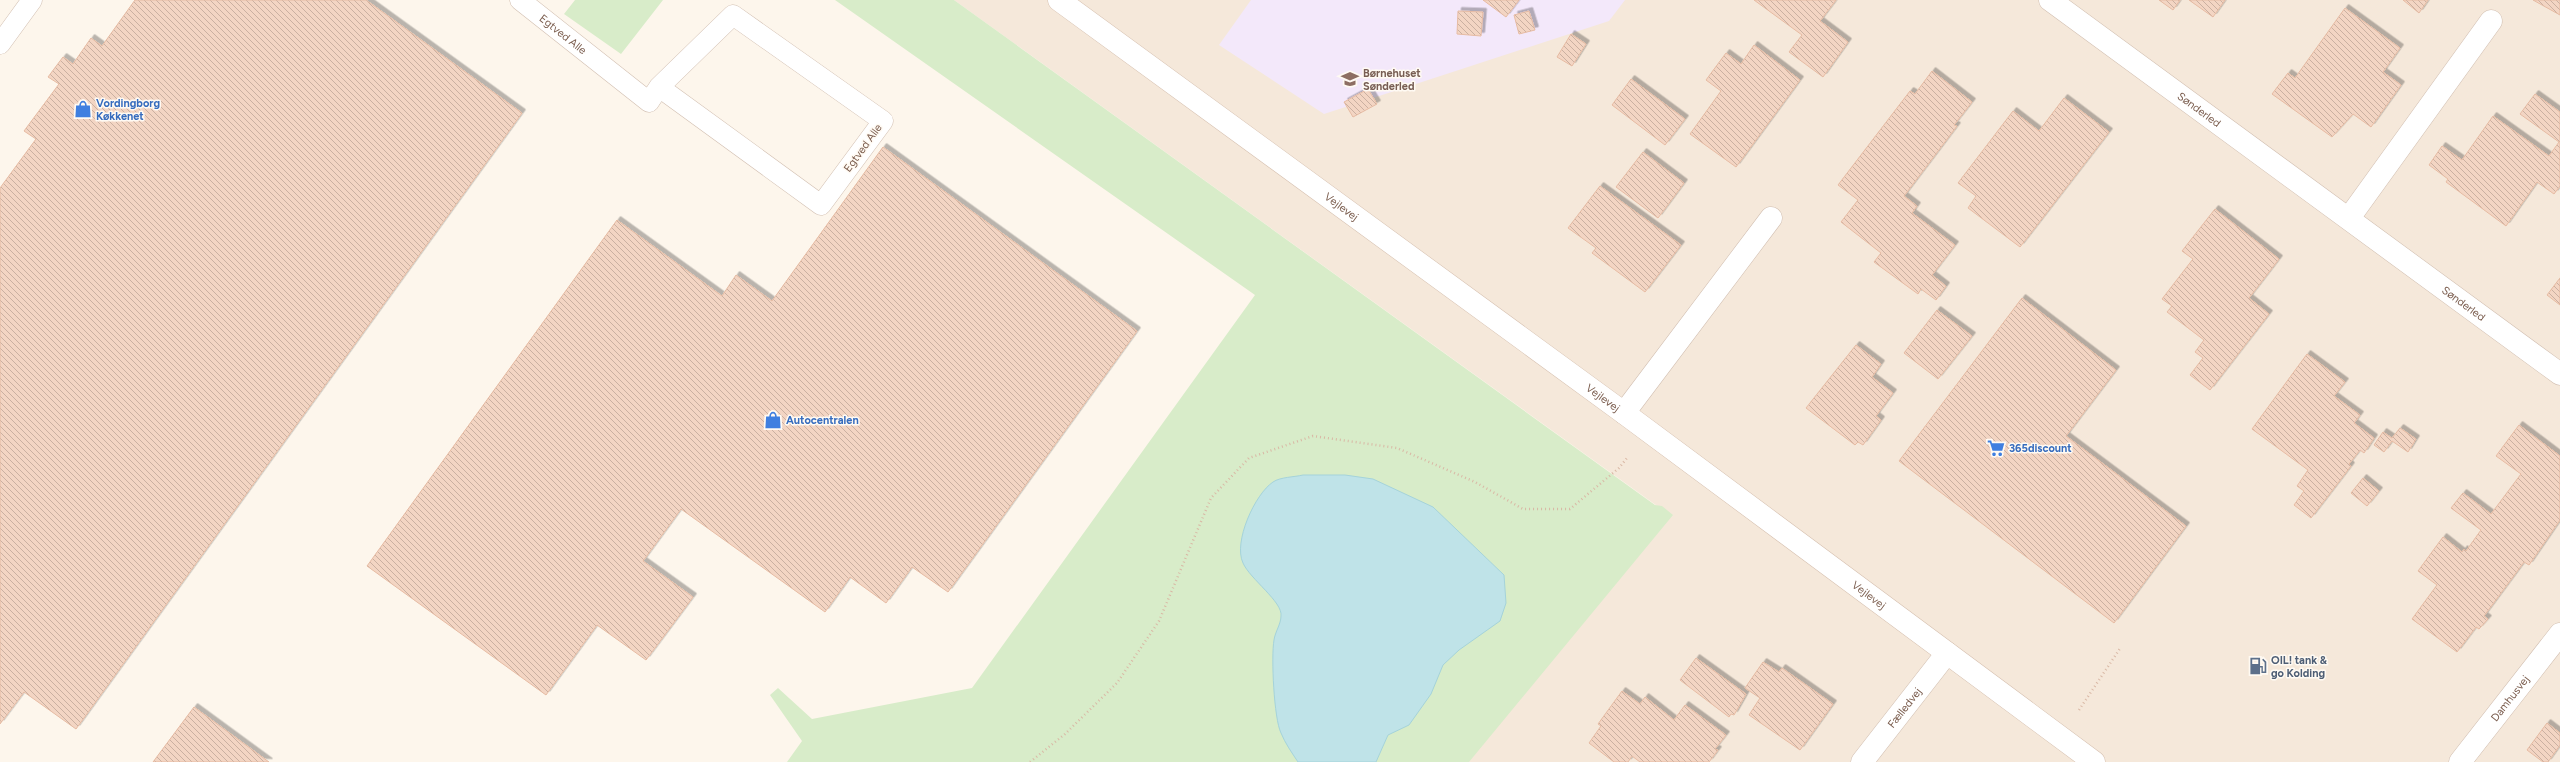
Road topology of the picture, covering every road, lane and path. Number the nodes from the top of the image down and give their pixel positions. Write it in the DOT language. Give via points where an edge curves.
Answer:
graph roads {
  1 [pos="32,0"];
  2 [pos="520,0"];
  3 [pos="1059,0"];
  4 [pos="2050,0"];
  5 [pos="2491,21"];
  6 [pos="0,44"];
  7 [pos="659,87"];
  8 [pos="1771,218"];
  9 [pos="2349,218"];
  10 [pos="2560,374"];
  11 [pos="1624,413"];
  12 [pos="1650,432"];
  13 [pos="2560,634"];
  14 [pos="2121,647"];
  15 [pos="1947,654"];
  16 [pos="2060,737"];
  17 [pos="1030,762"];
  18 [pos="1862,762"];
  19 [pos="2094,762"];
  20 [pos="2460,762"];
  1 -- 6 [label="lane"];
  2 -- 7 [label="lane, Egtved Alle" via="649,102"];
  3 -- 11 [label="street, Vejlevej"];
  4 -- 9 [label="street, Sønderled"];
  5 -- 9 [label="street"];
  7 -- 7 [label="lane, Egtved Alle" via="821,206 883,121 733,15"];
  8 -- 11 [label="street, Vejlevej"];
  9 -- 10 [label="street, Sønderled"];
  11 -- 12 [label="street, Vejlevej"];
  12 -- 15 [label="street, Vejlevej"];
  12 -- 17 [label="path" via="1619,468 1570,509 1523,509 1475,482 1397,448 1313,436 1249,458 1211,498 1159,621 1117,683 1065,734"];
  13 -- 20 [label="street, Damhusvej"];
  14 -- 16 [label="path"];
  15 -- 16 [label="street, Vejlevej"];
  15 -- 18 [label="street, Fælledvej"];
  16 -- 19 [label="street, Vejlevej"];
}
